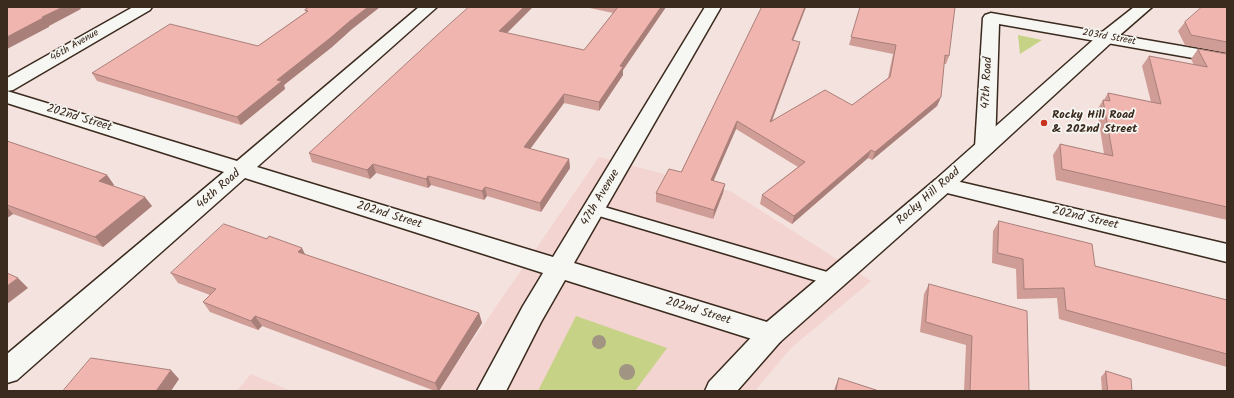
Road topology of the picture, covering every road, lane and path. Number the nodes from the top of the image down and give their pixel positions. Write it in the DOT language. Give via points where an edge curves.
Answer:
graph roads {
  1 [pos="144,7"];
  2 [pos="429,7"];
  3 [pos="713,7"];
  4 [pos="1144,7"];
  5 [pos="991,18"];
  6 [pos="1107,37"];
  7 [pos="1227,59"];
  8 [pos="7,86"];
  9 [pos="7,97"];
  10 [pos="985,147"];
  11 [pos="242,170"];
  12 [pos="943,185"];
  13 [pos="594,209"];
  14 [pos="1227,253"];
  15 [pos="559,270"];
  16 [pos="834,280"];
  17 [pos="770,334"];
  18 [pos="7,372"];
  19 [pos="491,391"];
  20 [pos="719,391"];
  1 -- 8 [label="street, 46th Avenue"];
  2 -- 11 [label="street, 46th Road"];
  3 -- 13 [label="street, 47th Avenue"];
  4 -- 6 [label="street, Rocky Hill Road"];
  5 -- 6 [label="street, 203rd Street"];
  5 -- 10 [label="street, 47th Road"];
  6 -- 7 [label="street, 203rd Street"];
  6 -- 10 [label="street, Rocky Hill Road"];
  9 -- 11 [label="street, 202nd Street"];
  10 -- 12 [label="street, Rocky Hill Road"];
  11 -- 15 [label="street, 202nd Street"];
  11 -- 18 [label="street, 46th Road"];
  12 -- 14 [label="street, 202nd Street"];
  12 -- 16 [label="street, Rocky Hill Road"];
  13 -- 15 [label="street, 47th Avenue"];
  13 -- 16 [label="lane"];
  15 -- 17 [label="street, 202nd Street"];
  15 -- 19 [label="street, 47th Avenue"];
  16 -- 17 [label="street, Rocky Hill Road"];
  17 -- 20 [label="street, Rocky Hill Road"];
}
